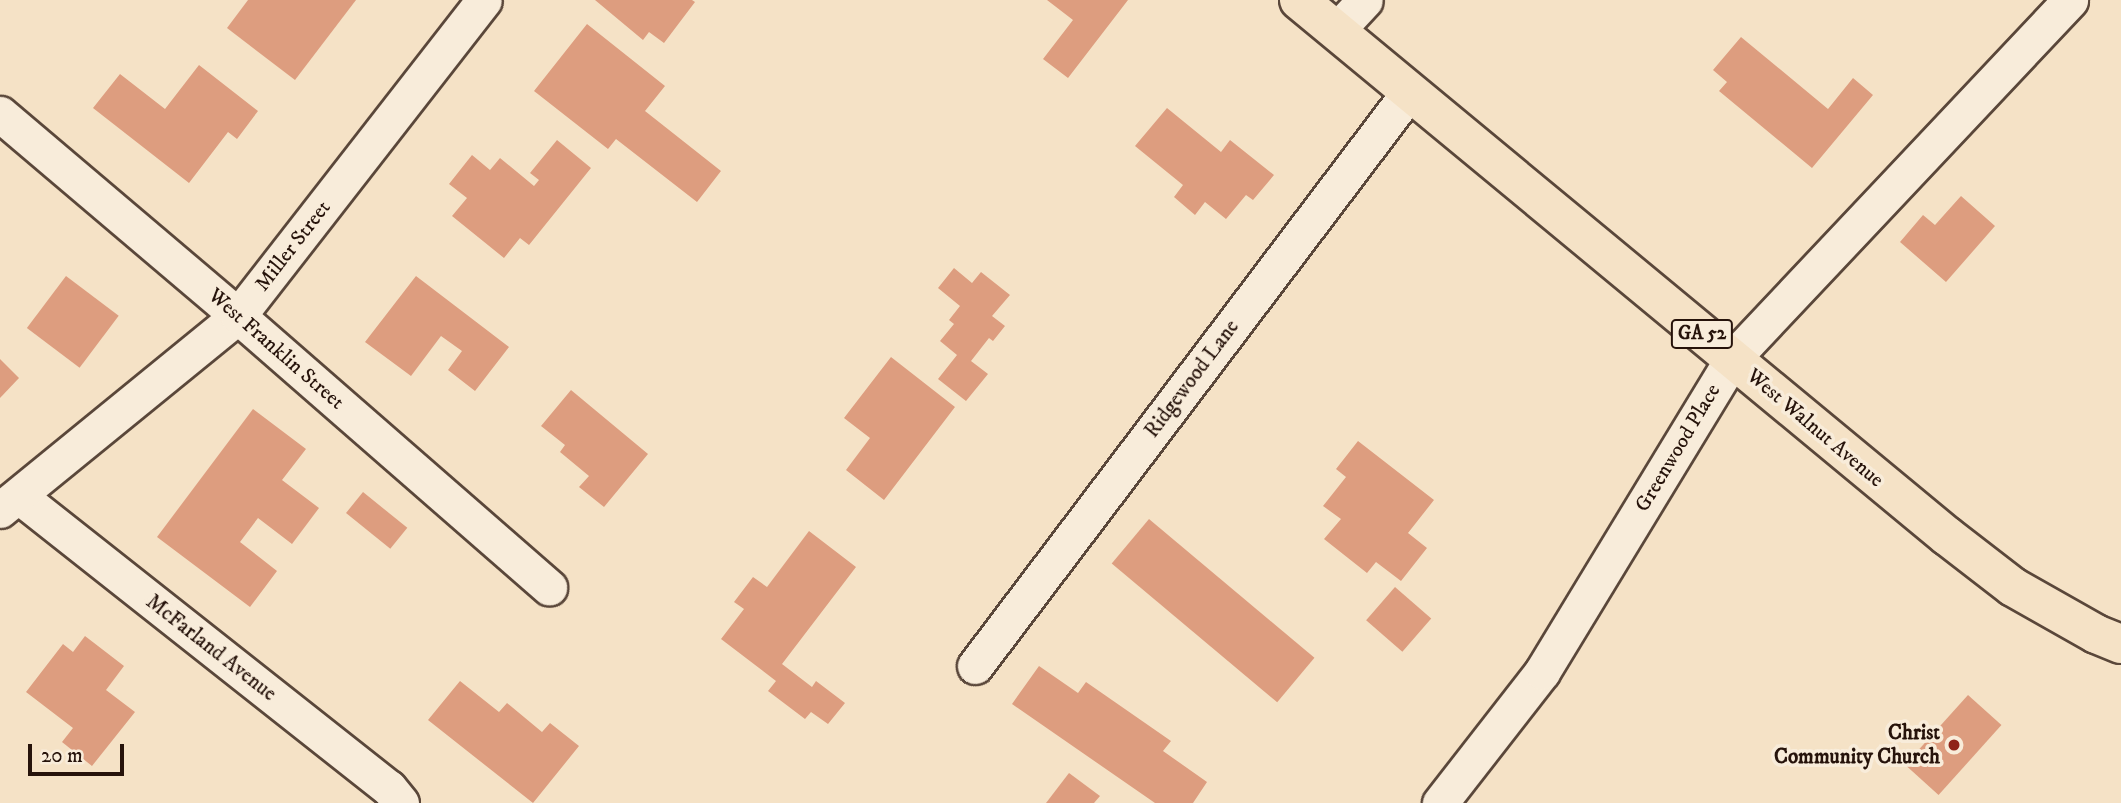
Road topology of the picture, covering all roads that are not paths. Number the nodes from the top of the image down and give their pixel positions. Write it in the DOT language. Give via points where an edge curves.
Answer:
graph roads {
  1 [pos="484,0"];
  2 [pos="1299,0"];
  3 [pos="1365,0"];
  4 [pos="2070,0"];
  5 [pos="1336,30"];
  6 [pos="1410,91"];
  7 [pos="0,114"];
  8 [pos="238,316"];
  9 [pos="1732,359"];
  10 [pos="9,503"];
  11 [pos="549,587"];
  12 [pos="2121,644"];
  13 [pos="975,666"];
  14 [pos="401,803"];
  15 [pos="1440,803"];
  1 -- 8 [label="street, Miller Street"];
  2 -- 5 [label="main road, West Walnut Avenue / GA 52"];
  3 -- 5 [label="street"];
  4 -- 9 [label="street, Greenwood Place"];
  5 -- 6 [label="main road, West Walnut Avenue / GA 52"];
  6 -- 9 [label="main road, West Walnut Avenue / GA 52"];
  6 -- 13 [label="street, Ridgewood Lane"];
  7 -- 8 [label="street, West Franklin Street"];
  8 -- 10 [label="street, Miller Street"];
  8 -- 11 [label="street, West Franklin Street"];
  9 -- 12 [label="main road, West Walnut Avenue / GA 52" via="2013,587"];
  9 -- 15 [label="street, Greenwood Place" via="1542,672"];
  10 -- 14 [label="street, McFarland Avenue" via="390,788"];
}
